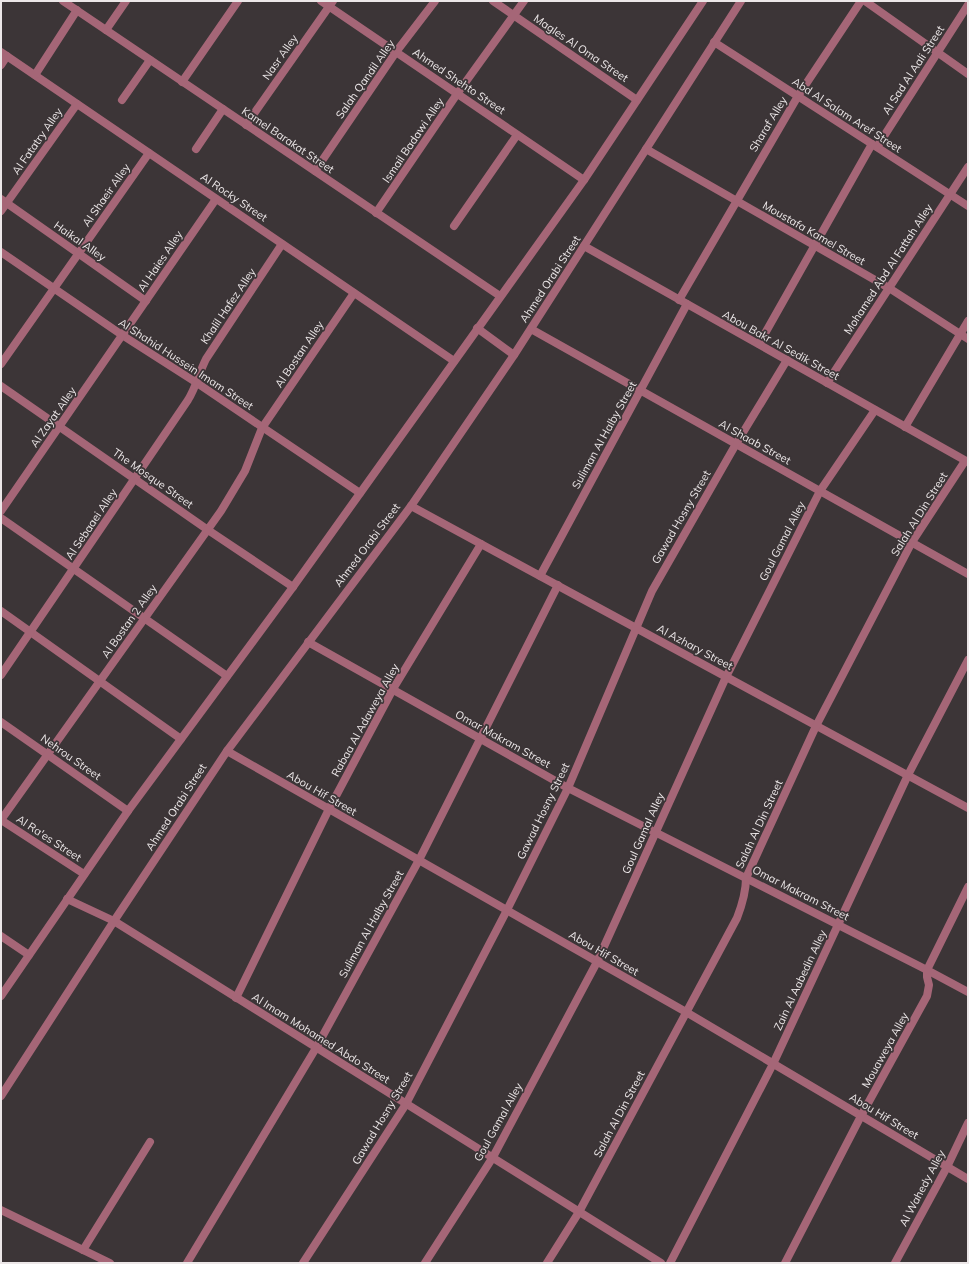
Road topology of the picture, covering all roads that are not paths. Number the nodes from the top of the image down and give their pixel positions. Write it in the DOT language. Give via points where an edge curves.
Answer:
graph roads {
  1 [pos="63,1"];
  2 [pos="126,1"];
  3 [pos="238,1"];
  4 [pos="321,1"];
  5 [pos="435,1"];
  6 [pos="493,1"];
  7 [pos="524,1"];
  8 [pos="703,1"];
  9 [pos="741,1"];
  10 [pos="861,1"];
  11 [pos="865,1"];
  12 [pos="330,4"];
  13 [pos="968,5"];
  14 [pos="77,10"];
  15 [pos="514,15"];
  16 [pos="106,30"];
  17 [pos="714,42"];
  18 [pos="396,52"];
  19 [pos="938,53"];
  20 [pos="4,54"];
  21 [pos="150,60"];
  22 [pos="1,65"];
  23 [pos="968,74"];
  24 [pos="35,75"];
  25 [pos="182,82"];
  26 [pos="457,94"];
  27 [pos="798,96"];
  28 [pos="122,100"];
  29 [pos="637,100"];
  30 [pos="77,104"];
  31 [pos="223,109"];
  32 [pos="246,125"];
  33 [pos="517,134"];
  34 [pos="874,146"];
  35 [pos="196,149"];
  36 [pos="646,149"];
  37 [pos="149,153"];
  38 [pos="968,167"];
  39 [pos="315,171"];
  40 [pos="584,180"];
  41 [pos="950,194"];
  42 [pos="216,199"];
  43 [pos="736,200"];
  44 [pos="4,201"];
  45 [pos="968,206"];
  46 [pos="1,211"];
  47 [pos="376,213"];
  48 [pos="454,226"];
  49 [pos="282,244"];
  50 [pos="584,246"];
  51 [pos="814,246"];
  52 [pos="1,252"];
  53 [pos="79,254"];
  54 [pos="54,288"];
  55 [pos="889,288"];
  56 [pos="354,293"];
  57 [pos="500,296"];
  58 [pos="679,300"];
  59 [pos="146,301"];
  60 [pos="687,304"];
  61 [pos="968,321"];
  62 [pos="477,328"];
  63 [pos="531,329"];
  64 [pos="960,334"];
  65 [pos="122,335"];
  66 [pos="968,339"];
  67 [pos="759,344"];
  68 [pos="514,355"];
  69 [pos="786,360"];
  70 [pos="454,361"];
  71 [pos="1,364"];
  72 [pos="197,383"];
  73 [pos="827,383"];
  74 [pos="1,386"];
  75 [pos="640,390"];
  76 [pos="875,410"];
  77 [pos="59,427"];
  78 [pos="905,427"];
  79 [pos="262,428"];
  80 [pos="736,444"];
  81 [pos="967,461"];
  82 [pos="135,479"];
  83 [pos="820,490"];
  84 [pos="360,494"];
  85 [pos="411,506"];
  86 [pos="1,511"];
  87 [pos="1,518"];
  88 [pos="208,530"];
  89 [pos="912,542"];
  90 [pos="481,544"];
  91 [pos="74,568"];
  92 [pos="968,574"];
  93 [pos="540,576"];
  94 [pos="558,585"];
  95 [pos="293,587"];
  96 [pos="1,610"];
  97 [pos="145,618"];
  98 [pos="636,628"];
  99 [pos="31,632"];
  100 [pos="308,642"];
  101 [pos="968,660"];
  102 [pos="1,675"];
  103 [pos="227,676"];
  104 [pos="726,677"];
  105 [pos="100,681"];
  106 [pos="393,689"];
  107 [pos="1,722"];
  108 [pos="816,726"];
  109 [pos="181,739"];
  110 [pos="480,739"];
  111 [pos="226,751"];
  112 [pos="48,755"];
  113 [pos="908,775"];
  114 [pos="568,788"];
  115 [pos="968,808"];
  116 [pos="329,809"];
  117 [pos="128,811"];
  118 [pos="1,820"];
  119 [pos="656,832"];
  120 [pos="419,860"];
  121 [pos="84,874"];
  122 [pos="746,878"];
  123 [pos="968,887"];
  124 [pos="67,900"];
  125 [pos="507,910"];
  126 [pos="114,922"];
  127 [pos="838,924"];
  128 [pos="1,936"];
  129 [pos="29,956"];
  130 [pos="597,962"];
  131 [pos="927,970"];
  132 [pos="968,992"];
  133 [pos="1,996"];
  134 [pos="236,998"];
  135 [pos="686,1012"];
  136 [pos="316,1048"];
  137 [pos="773,1064"];
  138 [pos="1,1096"];
  139 [pos="406,1104"];
  140 [pos="861,1116"];
  141 [pos="968,1123"];
  142 [pos="150,1142"];
  143 [pos="493,1157"];
  144 [pos="947,1166"];
  145 [pos="968,1179"];
  146 [pos="1,1210"];
  147 [pos="580,1212"];
  148 [pos="83,1250"];
  149 [pos="99,1261"];
  150 [pos="110,1263"];
  151 [pos="187,1263"];
  152 [pos="303,1263"];
  153 [pos="425,1263"];
  154 [pos="547,1263"];
  155 [pos="662,1263"];
  156 [pos="670,1263"];
  157 [pos="785,1263"];
  158 [pos="895,1263"];
  1 -- 14 [label="street, Kamel Barakat Street"];
  2 -- 16 [label="street"];
  3 -- 25 [label="street"];
  4 -- 12 [label="street, Ahmed Shehto Street"];
  5 -- 18 [label="street, Salah Qandil Alley"];
  6 -- 15 [label="street, Magles Al Oma Street"];
  7 -- 15 [label="street, Ismail Badawi Alley"];
  8 -- 29 [label="street"];
  9 -- 17 [label="street, Ahmed Orabi Street"];
  10 -- 27 [label="street, Sharaf Alley"];
  11 -- 19 [label="street"];
  12 -- 18 [label="street, Ahmed Shehto Street"];
  12 -- 32 [label="street, Nasr Alley"];
  13 -- 19 [label="street, Al Sad Al Aali Street"];
  14 -- 16 [label="street, Kamel Barakat Street"];
  14 -- 24 [label="street"];
  15 -- 26 [label="street, Ismail Badawi Alley"];
  15 -- 29 [label="street, Magles Al Oma Street"];
  16 -- 21 [label="street, Kamel Barakat Street"];
  17 -- 27 [label="street, Abd Al Salam Aref Street"];
  17 -- 36 [label="street, Ahmed Orabi Street"];
  18 -- 26 [label="street, Ahmed Shehto Street"];
  18 -- 39 [label="street, Salah Qandil Alley"];
  19 -- 23 [label="street"];
  19 -- 34 [label="street, Al Sad Al Aali Street"];
  20 -- 22 [label="street"];
  20 -- 24 [label="street, Al Rocky Street"];
  21 -- 25 [label="street, Kamel Barakat Street"];
  21 -- 28 [label="street"];
  24 -- 30 [label="street, Al Rocky Street"];
  25 -- 31 [label="street, Kamel Barakat Street"];
  26 -- 33 [label="street, Ahmed Shehto Street"];
  26 -- 47 [label="street, Ismail Badawi Alley"];
  27 -- 34 [label="street, Abd Al Salam Aref Street"];
  27 -- 43 [label="street, Sharaf Alley"];
  29 -- 40 [label="street"];
  30 -- 37 [label="street, Al Rocky Street"];
  30 -- 44 [label="street, Al Fatatry Alley"];
  31 -- 32 [label="street, Kamel Barakat Street"];
  31 -- 35 [label="street"];
  32 -- 39 [label="street, Kamel Barakat Street"];
  33 -- 40 [label="street, Ahmed Shehto Street"];
  33 -- 48 [label="street"];
  34 -- 41 [label="street, Abd Al Salam Aref Street"];
  34 -- 51 [label="street, Al Sad Al Aali Street"];
  36 -- 43 [label="street, Moustafa Kamel Street"];
  36 -- 50 [label="street, Ahmed Orabi Street"];
  37 -- 42 [label="street, Al Rocky Street"];
  37 -- 53 [label="street, Al Shaeir Alley"];
  38 -- 41 [label="street, Mohamed Abd Al Fattah Alley"];
  39 -- 47 [label="street, Kamel Barakat Street"];
  40 -- 57 [label="street"];
  41 -- 45 [label="street, Abd Al Salam Aref Street"];
  41 -- 55 [label="street, Mohamed Abd Al Fattah Alley"];
  42 -- 49 [label="street, Al Rocky Street"];
  42 -- 59 [label="street, Al Haies Alley"];
  43 -- 51 [label="street, Moustafa Kamel Street"];
  43 -- 58 [label="street, Sharaf Alley"];
  44 -- 46 [label="street, Al Fatatry Alley"];
  44 -- 53 [label="street, Haikal Alley"];
  47 -- 57 [label="street, Kamel Barakat Street"];
  49 -- 56 [label="street, Al Rocky Street"];
  49 -- 72 [label="street, Khalil Hafez Alley" via="206,359"];
  50 -- 58 [label="street, Abou Bakr Al Sedik Street"];
  50 -- 63 [label="street, Ahmed Orabi Street"];
  51 -- 55 [label="street, Moustafa Kamel Street"];
  51 -- 67 [label="street, Al Sad Al Aali Street"];
  52 -- 54 [label="street, Al Shahid Hussein Imam Street"];
  53 -- 54 [label="street, Al Shaeir Alley"];
  53 -- 59 [label="street, Haikal Alley"];
  54 -- 65 [label="street, Al Shahid Hussein Imam Street"];
  54 -- 71 [label="street, Al Shaeir Alley"];
  55 -- 64 [label="street, Moustafa Kamel Street"];
  55 -- 73 [label="street, Mohamed Abd Al Fattah Alley"];
  56 -- 70 [label="street, Al Rocky Street"];
  56 -- 79 [label="street, Al Bostan Alley"];
  57 -- 62 [label="street"];
  58 -- 60 [label="street, Abou Bakr Al Sedik Street"];
  59 -- 65 [label="street, Al Haies Alley"];
  60 -- 67 [label="street, Abou Bakr Al Sedik Street"];
  60 -- 75 [label="street, Suliman Al Halby Street"];
  61 -- 64 [label="street"];
  62 -- 68 [label="street"];
  62 -- 70 [label="street"];
  63 -- 68 [label="street, Ahmed Orabi Street"];
  63 -- 75 [label="street, Al Shaab Street"];
  64 -- 66 [label="street, Moustafa Kamel Street"];
  64 -- 78 [label="street"];
  65 -- 72 [label="street, Al Shahid Hussein Imam Street"];
  65 -- 77 [label="street, Al Zayat Alley"];
  67 -- 69 [label="street, Abou Bakr Al Sedik Street"];
  68 -- 85 [label="street, Ahmed Orabi Street"];
  69 -- 73 [label="street, Abou Bakr Al Sedik Street"];
  69 -- 80 [label="street, Gawad Hosny Street"];
  70 -- 84 [label="street"];
  72 -- 79 [label="street, Al Shahid Hussein Imam Street"];
  72 -- 82 [label="street, Al Sebaaei Alley"];
  73 -- 76 [label="street, Abou Bakr Al Sedik Street"];
  74 -- 77 [label="street, The Mosque Street"];
  75 -- 80 [label="street, Al Shaab Street"];
  75 -- 93 [label="street, Suliman Al Halby Street"];
  76 -- 78 [label="street, Abou Bakr Al Sedik Street"];
  76 -- 83 [label="street, Goul Gamal Alley"];
  77 -- 82 [label="street, The Mosque Street"];
  77 -- 86 [label="street, Al Zayat Alley"];
  78 -- 81 [label="street, Abou Bakr Al Sedik Street"];
  79 -- 84 [label="street, Al Shahid Hussein Imam Street"];
  79 -- 88 [label="street, Al Bostan 2 Alley" via="245,471"];
  80 -- 83 [label="street, Al Shaab Street"];
  80 -- 98 [label="street, Gawad Hosny Street" via="652,591"];
  81 -- 89 [label="street, Salah Al Din Street"];
  82 -- 88 [label="street, The Mosque Street"];
  82 -- 91 [label="street, Al Sebaaei Alley"];
  83 -- 89 [label="street, Al Shaab Street"];
  83 -- 104 [label="street, Goul Gamal Alley"];
  84 -- 95 [label="street"];
  85 -- 90 [label="street, Al Azhary Street"];
  85 -- 100 [label="street, Ahmed Orabi Street"];
  87 -- 91 [label="street"];
  88 -- 95 [label="street, The Mosque Street"];
  88 -- 97 [label="street, Al Bostan 2 Alley"];
  89 -- 92 [label="street, Al Shaab Street"];
  89 -- 108 [label="street, Salah Al Din Street"];
  90 -- 93 [label="street, Al Azhary Street"];
  90 -- 106 [label="street, Rabaa Al Adaweya Alley"];
  91 -- 97 [label="street"];
  91 -- 99 [label="street, Al Sebaaei Alley"];
  93 -- 94 [label="street, Al Azhary Street"];
  94 -- 98 [label="street, Al Azhary Street"];
  94 -- 110 [label="street, Suliman Al Halby Street"];
  95 -- 103 [label="street"];
  96 -- 99 [label="street"];
  97 -- 103 [label="street"];
  97 -- 105 [label="street, Al Bostan 2 Alley"];
  98 -- 104 [label="street, Al Azhary Street"];
  98 -- 114 [label="street, Gawad Hosny Street"];
  99 -- 102 [label="street, Al Sebaaei Alley"];
  99 -- 105 [label="street"];
  100 -- 106 [label="street, Omar Makram Street"];
  100 -- 111 [label="street, Ahmed Orabi Street"];
  101 -- 113 [label="street, Zain Al Aabedin Alley"];
  103 -- 109 [label="street"];
  104 -- 108 [label="street, Al Azhary Street"];
  104 -- 119 [label="street, Goul Gamal Alley"];
  105 -- 109 [label="street"];
  105 -- 112 [label="street, Al Bostan 2 Alley"];
  106 -- 110 [label="street, Omar Makram Street"];
  106 -- 116 [label="street, Rabaa Al Adaweya Alley"];
  107 -- 112 [label="street, Nehrou Street"];
  108 -- 113 [label="street, Al Azhary Street"];
  108 -- 122 [label="street, Salah Al Din Street"];
  109 -- 117 [label="street"];
  110 -- 114 [label="street, Omar Makram Street"];
  110 -- 120 [label="street, Suliman Al Halby Street"];
  111 -- 116 [label="street, Abou Hif Street"];
  111 -- 126 [label="street, Ahmed Orabi Street"];
  112 -- 117 [label="street, Nehrou Street"];
  112 -- 118 [label="street, Al Bostan 2 Alley"];
  113 -- 115 [label="street, Al Azhary Street"];
  113 -- 127 [label="street, Zain Al Aabedin Alley"];
  114 -- 119 [label="street, Omar Makram Street"];
  114 -- 125 [label="street, Gawad Hosny Street"];
  116 -- 120 [label="street, Abou Hif Street"];
  116 -- 134 [label="street, Rabaa Al Adaweya Alley"];
  117 -- 121 [label="street"];
  118 -- 121 [label="street, Al Ra'es Street"];
  119 -- 122 [label="street, Omar Makram Street"];
  119 -- 130 [label="street, Goul Gamal Alley"];
  120 -- 125 [label="street, Abou Hif Street"];
  120 -- 136 [label="street, Suliman Al Halby Street"];
  121 -- 124 [label="street"];
  122 -- 127 [label="street, Omar Makram Street"];
  122 -- 135 [label="street, Salah Al Din Street" via="743,904 737,918"];
  123 -- 131 [label="street, Mouaweya Alley"];
  124 -- 126 [label="street, Al Imam Mohamed Abdo Street"];
  124 -- 129 [label="street"];
  125 -- 130 [label="street, Abou Hif Street"];
  125 -- 139 [label="street, Gawad Hosny Street"];
  126 -- 134 [label="street, Al Imam Mohamed Abdo Street"];
  126 -- 138 [label="street, Ahmed Orabi Street"];
  127 -- 131 [label="street, Omar Makram Street"];
  127 -- 137 [label="street, Zain Al Aabedin Alley"];
  128 -- 129 [label="street"];
  129 -- 133 [label="street"];
  130 -- 135 [label="street, Abou Hif Street"];
  130 -- 143 [label="street, Goul Gamal Alley"];
  131 -- 132 [label="street, Omar Makram Street"];
  131 -- 140 [label="street, Mouaweya Alley" via="927,996"];
  134 -- 136 [label="street, Al Imam Mohamed Abdo Street"];
  135 -- 137 [label="street, Abou Hif Street"];
  135 -- 147 [label="street, Salah Al Din Street"];
  136 -- 139 [label="street, Al Imam Mohamed Abdo Street"];
  136 -- 151 [label="street, Suliman Al Halby Street"];
  137 -- 140 [label="street, Abou Hif Street"];
  137 -- 156 [label="street, Zain Al Aabedin Alley"];
  139 -- 143 [label="street, Al Imam Mohamed Abdo Street"];
  139 -- 152 [label="street, Gawad Hosny Street"];
  140 -- 144 [label="street, Abou Hif Street"];
  140 -- 157 [label="street, Mouaweya Alley"];
  141 -- 144 [label="street, Al Wahedy Alley"];
  142 -- 148 [label="street"];
  143 -- 147 [label="street, Al Imam Mohamed Abdo Street"];
  143 -- 153 [label="street, Goul Gamal Alley"];
  144 -- 145 [label="street, Abou Hif Street"];
  144 -- 158 [label="street, Al Wahedy Alley"];
  146 -- 148 [label="street"];
  147 -- 154 [label="street, Salah Al Din Street"];
  147 -- 155 [label="street, Al Imam Mohamed Abdo Street"];
  148 -- 149 [label="street"];
  149 -- 150 [label="street"];
}
